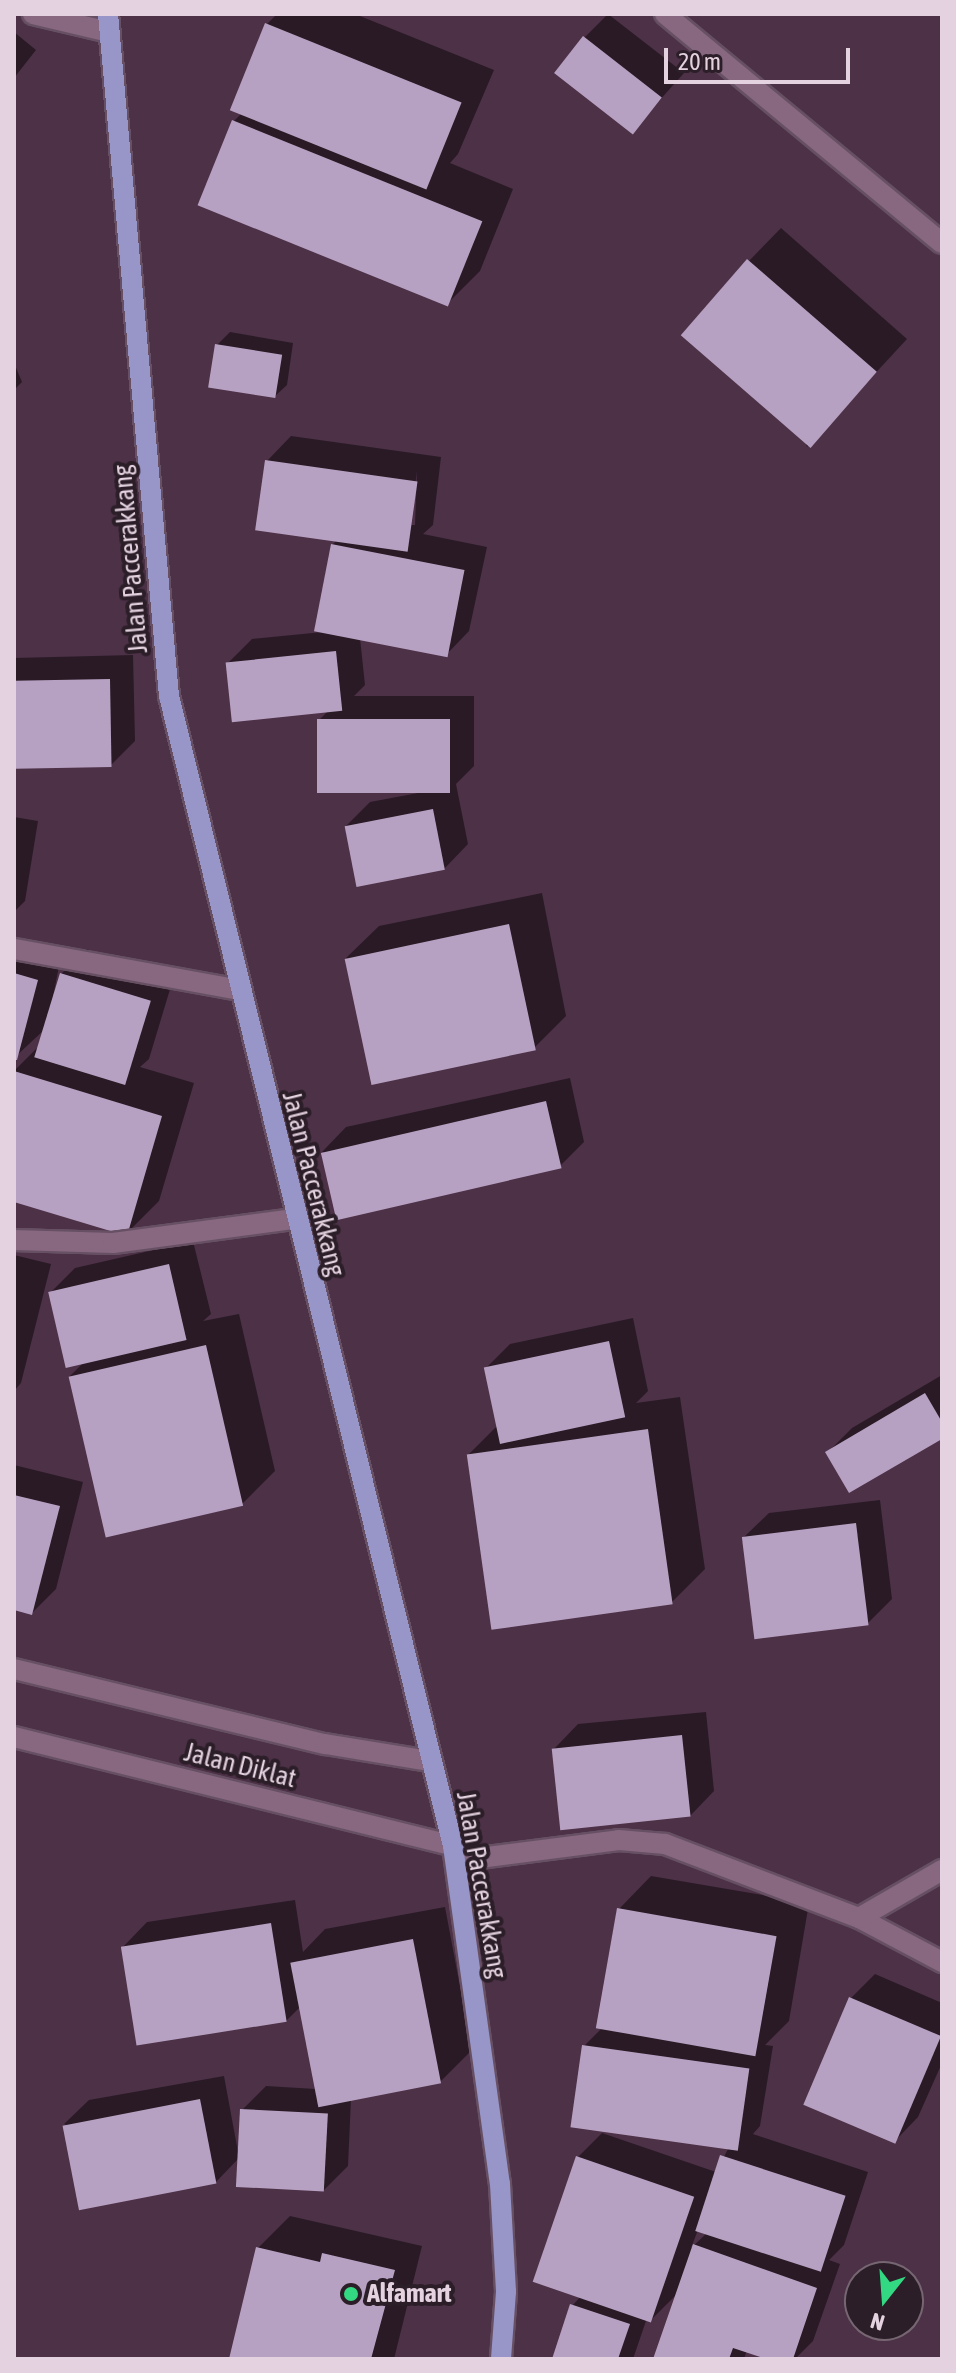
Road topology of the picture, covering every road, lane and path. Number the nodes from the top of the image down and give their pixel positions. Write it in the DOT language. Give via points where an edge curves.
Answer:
graph roads {
  1 [pos="33,14"];
  2 [pos="665,14"];
  3 [pos="109,23"];
  4 [pos="942,243"];
  5 [pos="14,949"];
  6 [pos="240,990"];
  7 [pos="294,1219"];
  8 [pos="14,1240"];
  9 [pos="14,1669"];
  10 [pos="14,1737"];
  11 [pos="429,1761"];
  12 [pos="454,1854"];
  13 [pos="942,1870"];
  14 [pos="859,1918"];
  15 [pos="942,1962"];
  16 [pos="501,2359"];
  1 -- 3 [label="street"];
  2 -- 4 [label="street"];
  3 -- 6 [label="main road, Jalan Paccerakkang" via="169,696"];
  5 -- 6 [label="street"];
  6 -- 7 [label="main road, Jalan Paccerakkang"];
  7 -- 8 [label="street" via="113,1243"];
  7 -- 11 [label="main road, Jalan Paccerakkang"];
  9 -- 11 [label="street, Jalan Diklat" via="325,1744"];
  10 -- 12 [label="street, Jalan Diklat"];
  11 -- 12 [label="main road, Jalan Paccerakkang"];
  12 -- 14 [label="street" via="619,1840 665,1844"];
  12 -- 16 [label="main road, Jalan Paccerakkang" via="500,2184 506,2292"];
  13 -- 14 [label="street"];
  14 -- 15 [label="street"];
}
